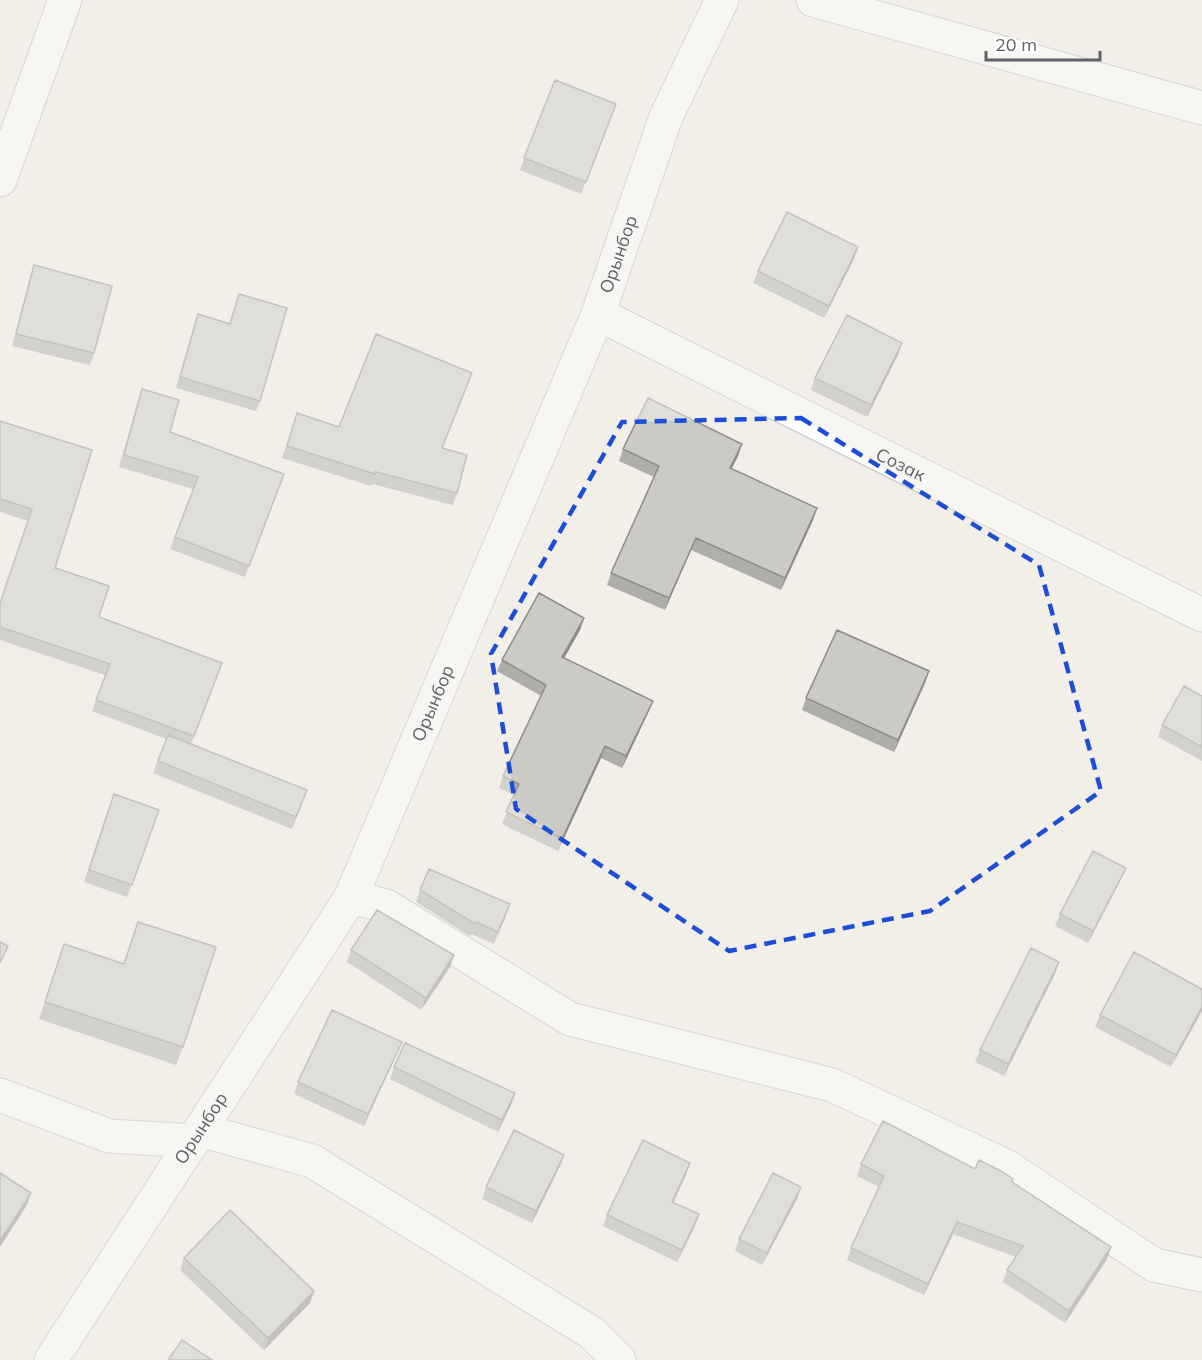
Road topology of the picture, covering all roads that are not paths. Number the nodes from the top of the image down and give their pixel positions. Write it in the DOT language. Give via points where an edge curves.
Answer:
graph roads {
  1 [pos="65,0"];
  2 [pos="722,0"];
  3 [pos="813,0"];
  4 [pos="1202,108"];
  5 [pos="0,180"];
  6 [pos="598,314"];
  7 [pos="1202,615"];
  8 [pos="351,897"];
  9 [pos="0,1095"];
  10 [pos="197,1135"];
  11 [pos="1202,1275"];
  12 [pos="51,1360"];
  13 [pos="620,1360"];
  1 -- 5 [label="street"];
  2 -- 6 [label="street, Орынбор" via="666,117"];
  3 -- 4 [label="street"];
  6 -- 7 [label="street, Созак"];
  6 -- 8 [label="street, Орынбор"];
  8 -- 10 [label="street, Орынбор"];
  8 -- 11 [label="street" via="387,906 570,1019 832,1085 1006,1166 1154,1265"];
  9 -- 10 [label="street" via="109,1136"];
  10 -- 12 [label="street, Орынбор"];
  10 -- 13 [label="street" via="312,1161 592,1333"];
}
